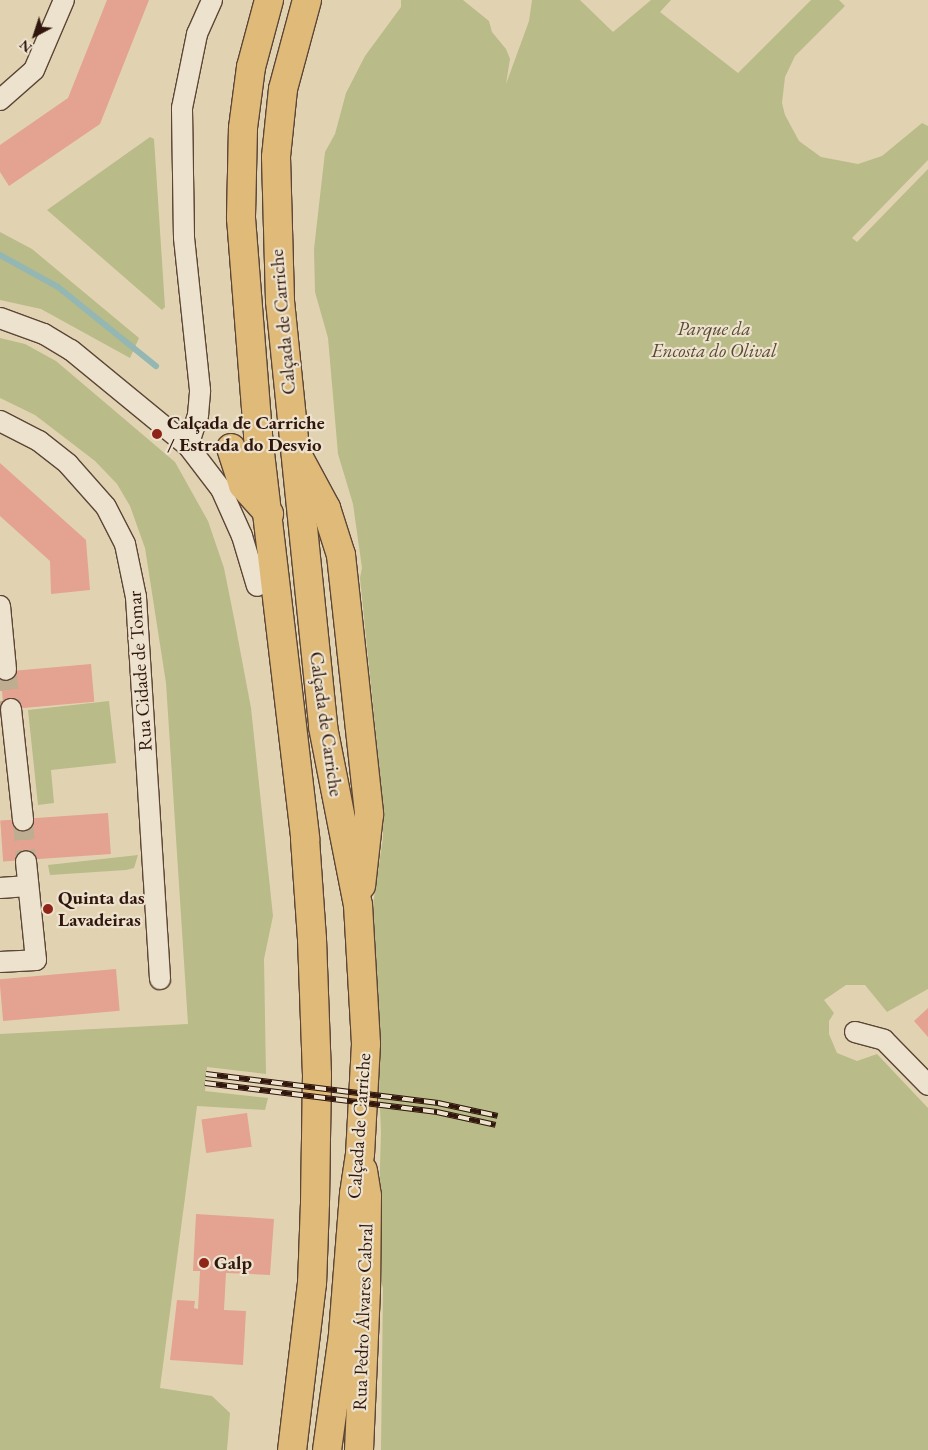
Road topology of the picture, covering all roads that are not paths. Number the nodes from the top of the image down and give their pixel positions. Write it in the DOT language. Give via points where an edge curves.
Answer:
graph roads {
  1 [pos="64,0"];
  2 [pos="212,0"];
  3 [pos="269,0"];
  4 [pos="307,0"];
  5 [pos="0,100"];
  6 [pos="0,318"];
  7 [pos="0,421"];
  8 [pos="293,434"];
  9 [pos="188,446"];
  10 [pos="231,448"];
  11 [pos="266,512"];
  12 [pos="304,541"];
  13 [pos="257,586"];
  14 [pos="346,600"];
  15 [pos="0,606"];
  16 [pos="4,658"];
  17 [pos="11,709"];
  18 [pos="293,740"];
  19 [pos="23,820"];
  20 [pos="26,862"];
  21 [pos="28,886"];
  22 [pos="0,888"];
  23 [pos="358,905"];
  24 [pos="0,962"];
  25 [pos="160,980"];
  26 [pos="854,1032"];
  27 [pos="928,1085"];
  28 [pos="360,1154"];
  29 [pos="292,1450"];
  30 [pos="327,1450"];
  31 [pos="359,1450"];
  1 -- 5 [label="street" via="34,70"];
  2 -- 9 [label="street" via="197,34 182,108 184,237 200,390 198,415"];
  3 -- 11 [label="main road, Calçada de Carriche" via="251,67 244,119 241,218 245,304"];
  4 -- 8 [label="main road, Calçada de Carriche" via="283,90 276,157 280,301"];
  6 -- 9 [label="street" via="44,334 71,350"];
  7 -- 25 [label="street, Rua Cidade de Tomar" via="39,441 68,464 106,507 125,544 136,597"];
  8 -- 12 [label="main road, Calçada de Carriche"];
  8 -- 14 [label="main road" via="300,460 322,499 338,540"];
  9 -- 13 [label="street" via="221,489 242,536"];
  10 -- 11 [label="main road" via="243,485"];
  11 -- 12 [label="main road"];
  11 -- 18 [label="main road, Calçada de Carriche"];
  12 -- 14 [label="main road" via="331,564 340,577"];
  12 -- 23 [label="main road, Calçada de Carriche" via="323,726"];
  13 -- 18 [label="main road" via="275,646"];
  14 -- 23 [label="main road" via="369,814"];
  15 -- 16 [label="street"];
  17 -- 19 [label="street"];
  18 -- 29 [label="main road, Calçada de Carriche" via="309,889 317,1084 312,1283"];
  20 -- 21 [label="street"];
  21 -- 22 [label="street"];
  21 -- 24 [label="street" via="36,960"];
  23 -- 28 [label="main road, Calçada de Carriche" via="366,1044"];
  26 -- 27 [label="street" via="884,1040"];
  28 -- 30 [label="main road, Calçada de Carriche" via="343,1335"];
  28 -- 31 [label="main road, Rua Pedro Álvares Cabral" via="367,1196"];
}
